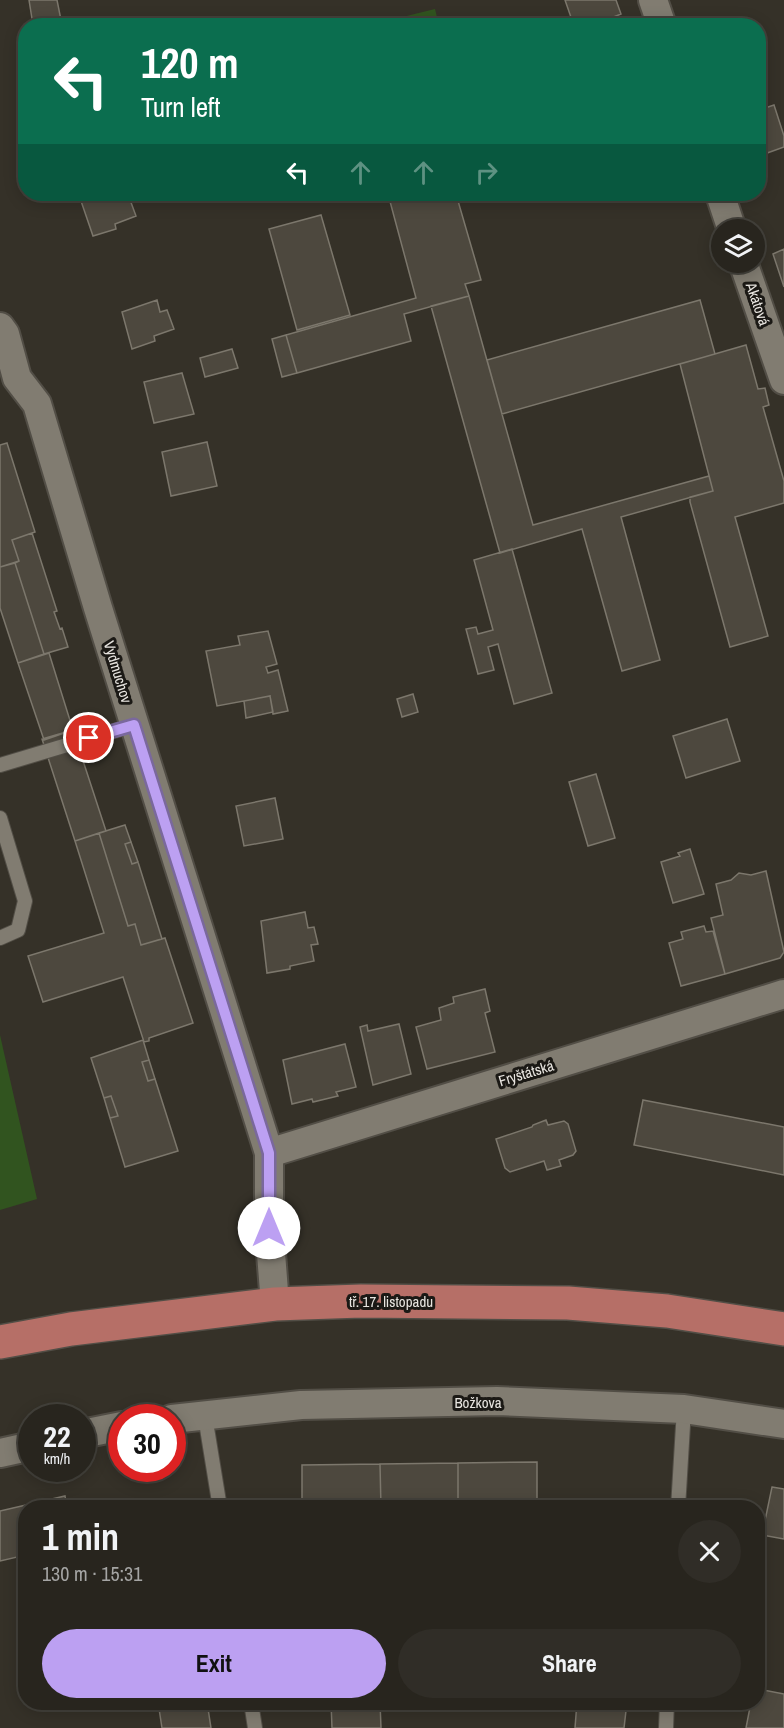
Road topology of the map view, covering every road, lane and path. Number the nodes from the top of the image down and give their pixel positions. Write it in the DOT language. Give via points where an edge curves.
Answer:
graph roads {
  1 [pos="653,0"];
  2 [pos="659,18"];
  3 [pos="722,201"];
  4 [pos="728,219"];
  5 [pos="747,273"];
  6 [pos="0,327"];
  7 [pos="784,381"];
  8 [pos="134,725"];
  9 [pos="0,765"];
  10 [pos="0,818"];
  11 [pos="0,938"];
  12 [pos="784,994"];
  13 [pos="269,1153"];
  14 [pos="275,1304"];
  15 [pos="784,1329"];
  16 [pos="0,1342"];
  17 [pos="684,1409"];
  18 [pos="205,1416"];
  19 [pos="186,1418"];
  20 [pos="784,1424"];
  21 [pos="18,1449"];
  22 [pos="0,1453"];
  23 [pos="219,1500"];
  24 [pos="678,1500"];
  25 [pos="252,1710"];
  26 [pos="667,1710"];
  27 [pos="255,1728"];
  28 [pos="666,1728"];
  1 -- 2 [label="street"];
  3 -- 4 [label="street"];
  5 -- 7 [label="street, Akátová"];
  6 -- 8 [label="street, Vydmuchov" via="17,378 37,404"];
  8 -- 9 [label="lane"];
  8 -- 13 [label="street, Vydmuchov"];
  10 -- 11 [label="lane" via="25,901 18,930"];
  12 -- 13 [label="street, Fryštátská"];
  13 -- 14 [label="street, Vydmuchov"];
  14 -- 15 [label="main road, tř. 17. listopadu" via="361,1300 568,1304 667,1311"];
  14 -- 16 [label="main road, tř. 17. listopadu" via="71,1329"];
  17 -- 18 [label="street, Božkova" via="474,1402 301,1405"];
  17 -- 20 [label="street, Božkova"];
  17 -- 24 [label="lane"];
  18 -- 19 [label="street, Božkova"];
  18 -- 23 [label="lane"];
  21 -- 22 [label="street"];
  25 -- 27 [label="lane"];
  26 -- 28 [label="lane"];
}
